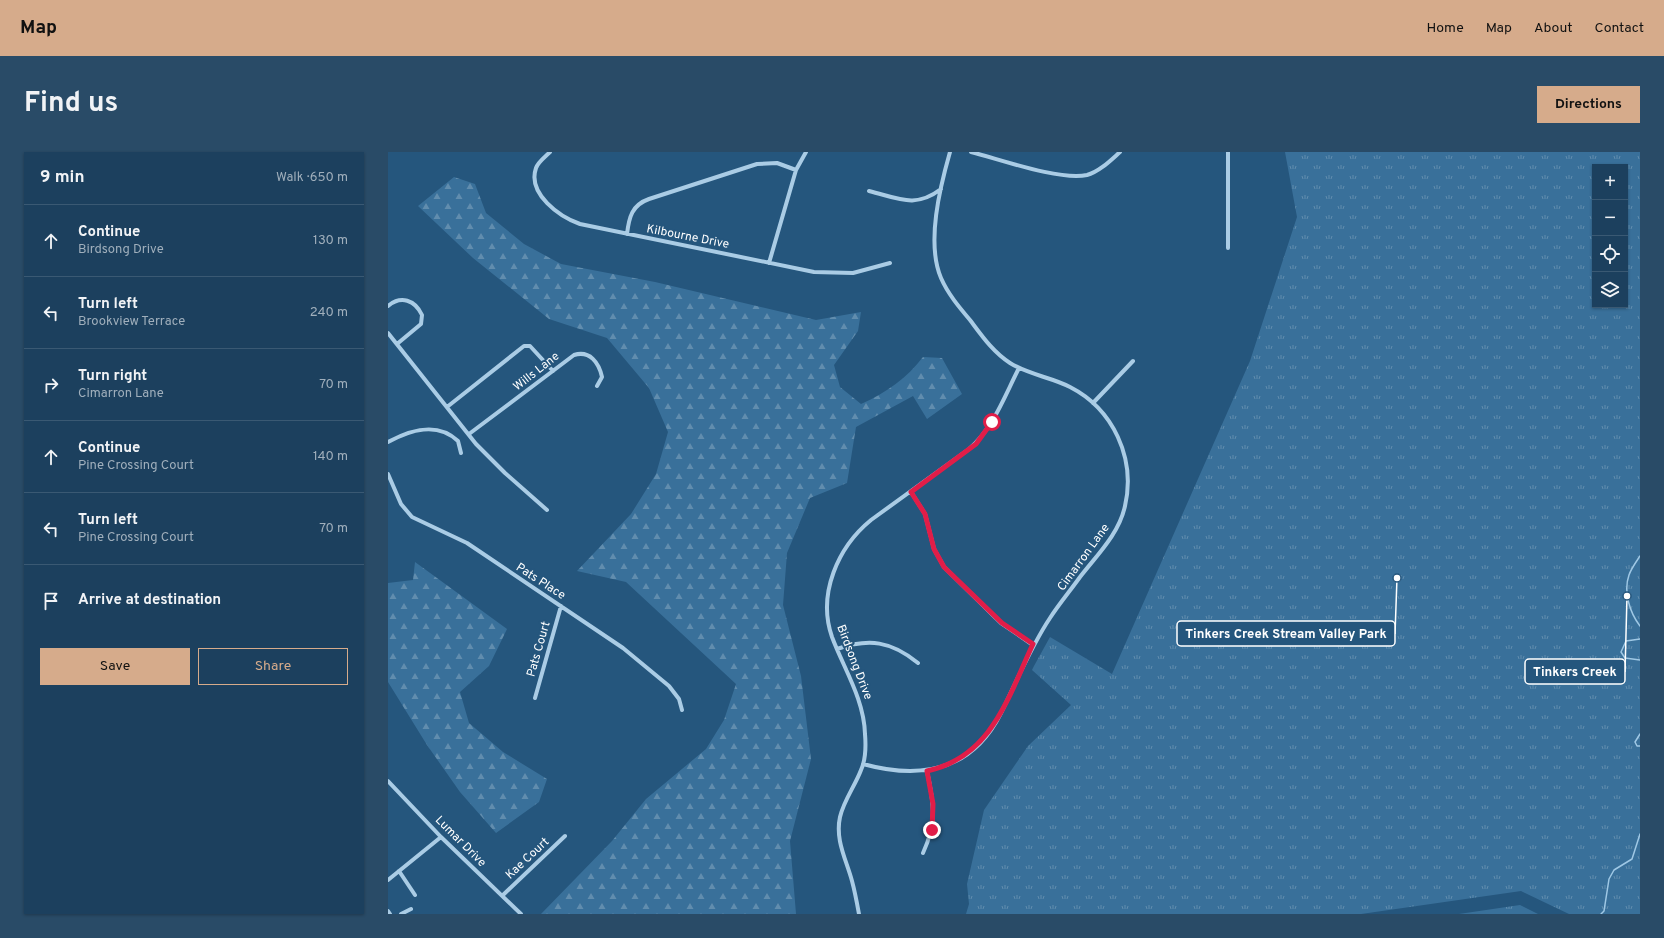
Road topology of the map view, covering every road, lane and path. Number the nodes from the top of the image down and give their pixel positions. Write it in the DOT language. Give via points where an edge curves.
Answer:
graph roads {
  1 [pos="550,152"];
  2 [pos="806,152"];
  3 [pos="950,152"];
  4 [pos="971,152"];
  5 [pos="1120,152"];
  6 [pos="1228,152"];
  7 [pos="796,170"];
  8 [pos="869,191"];
  9 [pos="941,191"];
  10 [pos="626,234"];
  11 [pos="1228,248"];
  12 [pos="769,263"];
  13 [pos="890,263"];
  14 [pos="388,306"];
  15 [pos="388,333"];
  16 [pos="397,344"];
  17 [pos="1133,361"];
  18 [pos="1019,368"];
  19 [pos="553,371"];
  20 [pos="597,386"];
  21 [pos="1093,403"];
  22 [pos="447,407"];
  23 [pos="469,434"];
  24 [pos="388,442"];
  25 [pos="461,453"];
  26 [pos="388,474"];
  27 [pos="911,492"];
  28 [pos="547,510"];
  29 [pos="561,606"];
  30 [pos="1033,644"];
  31 [pos="838,649"];
  32 [pos="918,662"];
  33 [pos="535,698"];
  34 [pos="682,710"];
  35 [pos="863,764"];
  36 [pos="927,771"];
  37 [pos="388,781"];
  38 [pos="565,836"];
  39 [pos="440,837"];
  40 [pos="923,853"];
  41 [pos="399,871"];
  42 [pos="388,880"];
  43 [pos="415,895"];
  44 [pos="503,895"];
  45 [pos="411,909"];
  46 [pos="388,911"];
  47 [pos="390,914"];
  48 [pos="401,914"];
  49 [pos="521,914"];
  50 [pos="859,914"];
  1 -- 10 [label="street, Kilbourne Drive" via="538,164 535,174 537,189 547,203 574,222"];
  2 -- 7 [label="street"];
  3 -- 9 [label="street, Cimarron Lane"];
  4 -- 5 [label="street" via="1066,175 1087,175 1107,164"];
  6 -- 11 [label="street"];
  7 -- 10 [label="street" via="777,164 757,164 649,198 632,211"];
  7 -- 12 [label="street"];
  8 -- 9 [label="street" via="913,202 929,198"];
  9 -- 18 [label="street, Cimarron Lane" via="935,241 938,270 953,299 990,346"];
  10 -- 12 [label="street, Kilbourne Drive"];
  12 -- 13 [label="street, Kilbourne Drive" via="809,272 841,274"];
  14 -- 16 [label="street" via="397,300 409,301 422,315 421,324"];
  15 -- 16 [label="street"];
  16 -- 22 [label="street"];
  17 -- 21 [label="street"];
  18 -- 21 [label="street, Cimarron Lane" via="1064,385"];
  18 -- 27 [label="street, Birdsong Drive" via="992,422 980,439"];
  19 -- 20 [label="street, Wills Lane" via="574,355 587,354 601,374 601,381"];
  19 -- 22 [label="street" via="534,349 524,346"];
  19 -- 23 [label="street, Wills Lane"];
  21 -- 30 [label="street, Cimarron Lane" via="1110,422 1124,453 1127,476 1125,506 1111,538"];
  22 -- 23 [label="street"];
  23 -- 28 [label="street" via="505,473"];
  24 -- 25 [label="street" via="415,430 439,430 458,442"];
  26 -- 29 [label="street, Pats Place" via="401,504 412,517 467,543"];
  27 -- 30 [label="street" via="925,514 934,549 944,567 1002,623"];
  27 -- 31 [label="street, Birdsong Drive" via="866,524 842,552 831,578 828,603 830,629"];
  29 -- 33 [label="street, Pats Court"];
  29 -- 34 [label="street, Pats Place" via="649,667 676,694"];
  30 -- 36 [label="street, Cimarron Lane" via="993,727 974,748 950,763"];
  31 -- 32 [label="street" via="860,642 878,643 900,650"];
  31 -- 35 [label="street, Birdsong Drive" via="864,714 866,744"];
  35 -- 36 [label="street, Cimarron Lane" via="895,771"];
  35 -- 50 [label="street, Birdsong Drive" via="844,803 839,829 840,846 852,881"];
  36 -- 40 [label="street" via="934,813 932,830"];
  37 -- 39 [label="street, Lumar Drive"];
  38 -- 44 [label="street, Kae Court"];
  39 -- 41 [label="street"];
  39 -- 44 [label="street, Lumar Drive"];
  41 -- 42 [label="street"];
  41 -- 43 [label="street"];
  44 -- 49 [label="street, Lumar Drive"];
  45 -- 48 [label="street"];
  46 -- 47 [label="street"];
}
